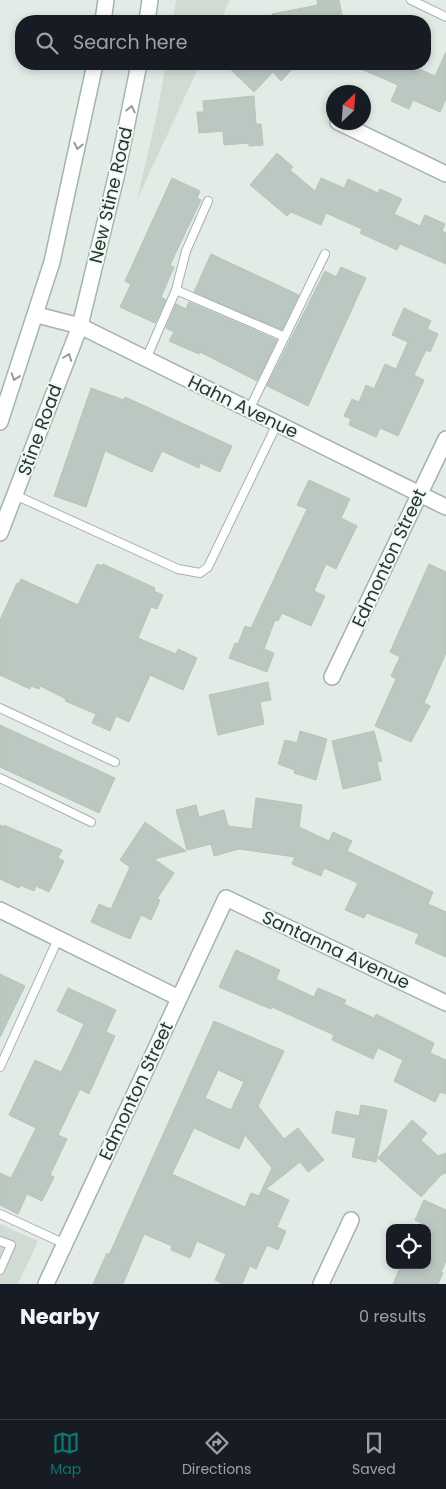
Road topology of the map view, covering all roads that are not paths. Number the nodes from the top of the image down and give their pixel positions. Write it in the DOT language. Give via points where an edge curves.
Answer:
graph roads {
  1 [pos="106,0"];
  2 [pos="150,0"];
  3 [pos="411,0"];
  4 [pos="103,15"];
  5 [pos="148,15"];
  6 [pos="446,16"];
  7 [pos="94,70"];
  8 [pos="138,70"];
  9 [pos="354,130"];
  10 [pos="446,174"];
  11 [pos="208,201"];
  12 [pos="325,254"];
  13 [pos="176,290"];
  14 [pos="37,315"];
  15 [pos="80,326"];
  16 [pos="285,337"];
  17 [pos="146,359"];
  18 [pos="249,410"];
  19 [pos="0,422"];
  20 [pos="277,424"];
  21 [pos="446,439"];
  22 [pos="15,495"];
  23 [pos="419,495"];
  24 [pos="446,507"];
  25 [pos="0,533"];
  26 [pos="332,677"];
  27 [pos="0,708"];
  28 [pos="115,762"];
  29 [pos="0,778"];
  30 [pos="91,822"];
  31 [pos="226,898"];
  32 [pos="0,910"];
  33 [pos="58,939"];
  34 [pos="179,998"];
  35 [pos="446,1003"];
  36 [pos="0,1067"];
  37 [pos="0,1214"];
  38 [pos="352,1220"];
  39 [pos="0,1241"];
  40 [pos="65,1244"];
  41 [pos="0,1270"];
  42 [pos="46,1284"];
  43 [pos="321,1284"];
  1 -- 4 [label="street"];
  2 -- 5 [label="street"];
  3 -- 6 [label="lane"];
  7 -- 14 [label="street, one-way" via="52,262"];
  15 -- 8 [label="street, New Stine Road, one-way"];
  9 -- 10 [label="street"];
  11 -- 13 [label="lane" via="186,251"];
  12 -- 16 [label="lane"];
  13 -- 16 [label="lane"];
  13 -- 17 [label="lane"];
  14 -- 15 [label="street, Hahn Avenue"];
  14 -- 19 [label="street, one-way"];
  15 -- 17 [label="street, Hahn Avenue"];
  22 -- 15 [label="street, Stine Road, one-way"];
  16 -- 18 [label="lane"];
  17 -- 18 [label="street, Hahn Avenue"];
  18 -- 20 [label="street, Hahn Avenue"];
  20 -- 22 [label="lane" via="208,567 200,573 178,569"];
  20 -- 23 [label="street, Hahn Avenue"];
  21 -- 23 [label="street, Edmonton Street"];
  22 -- 25 [label="street, Stine Road"];
  23 -- 24 [label="street, Hahn Avenue"];
  23 -- 26 [label="street, Edmonton Street"];
  27 -- 28 [label="lane"];
  29 -- 30 [label="lane"];
  31 -- 34 [label="street, Edmonton Street"];
  31 -- 35 [label="street, Santanna Avenue"];
  32 -- 33 [label="street"];
  33 -- 34 [label="street"];
  33 -- 36 [label="lane"];
  34 -- 40 [label="street, Edmonton Street"];
  37 -- 40 [label="lane"];
  38 -- 43 [label="street"];
  39 -- 41 [label="lane" via="11,1246"];
  40 -- 42 [label="street, Edmonton Street"];
}
